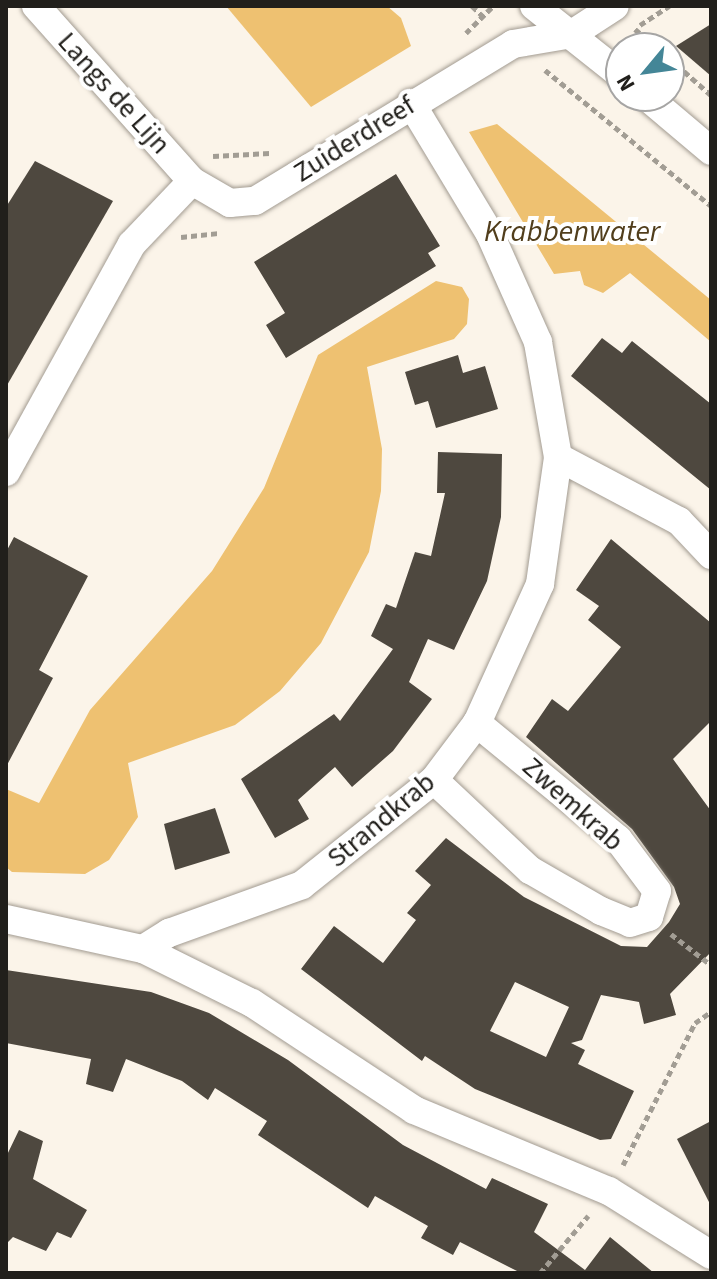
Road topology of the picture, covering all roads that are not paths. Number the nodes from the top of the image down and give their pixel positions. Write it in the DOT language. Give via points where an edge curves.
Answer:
graph roads {
  1 [pos="36,6"];
  2 [pos="528,6"];
  3 [pos="534,6"];
  4 [pos="615,6"];
  5 [pos="572,34"];
  6 [pos="513,44"];
  7 [pos="605,62"];
  8 [pos="411,103"];
  9 [pos="665,112"];
  10 [pos="711,151"];
  11 [pos="192,181"];
  12 [pos="558,457"];
  13 [pos="6,472"];
  14 [pos="711,555"];
  15 [pos="477,723"];
  16 [pos="434,780"];
  17 [pos="6,919"];
  18 [pos="143,949"];
  19 [pos="711,1255"];
  1 -- 11 [label="street, Langs de Lijn"];
  2 -- 6 [label="street"];
  3 -- 5 [label="street"];
  4 -- 5 [label="street, Zuiderdreef"];
  5 -- 6 [label="street, Zuiderdreef"];
  5 -- 7 [label="street"];
  6 -- 8 [label="street, Zuiderdreef"];
  8 -- 11 [label="street, Zuiderdreef" via="255,201 220,199"];
  8 -- 12 [label="street, Strandkrab" via="490,234 538,342"];
  9 -- 10 [label="street"];
  11 -- 13 [label="street" via="132,244"];
  12 -- 14 [label="street" via="679,521"];
  12 -- 15 [label="street, Strandkrab" via="540,584"];
  15 -- 16 [label="street, Strandkrab"];
  15 -- 16 [label="street, Zwemkrab" via="618,839 657,891 649,917 630,923 530,870"];
  16 -- 18 [label="street, Strandkrab" via="302,885 169,933"];
  17 -- 18 [label="street"];
  18 -- 19 [label="street" via="252,1003 414,1110 609,1191"];
}
